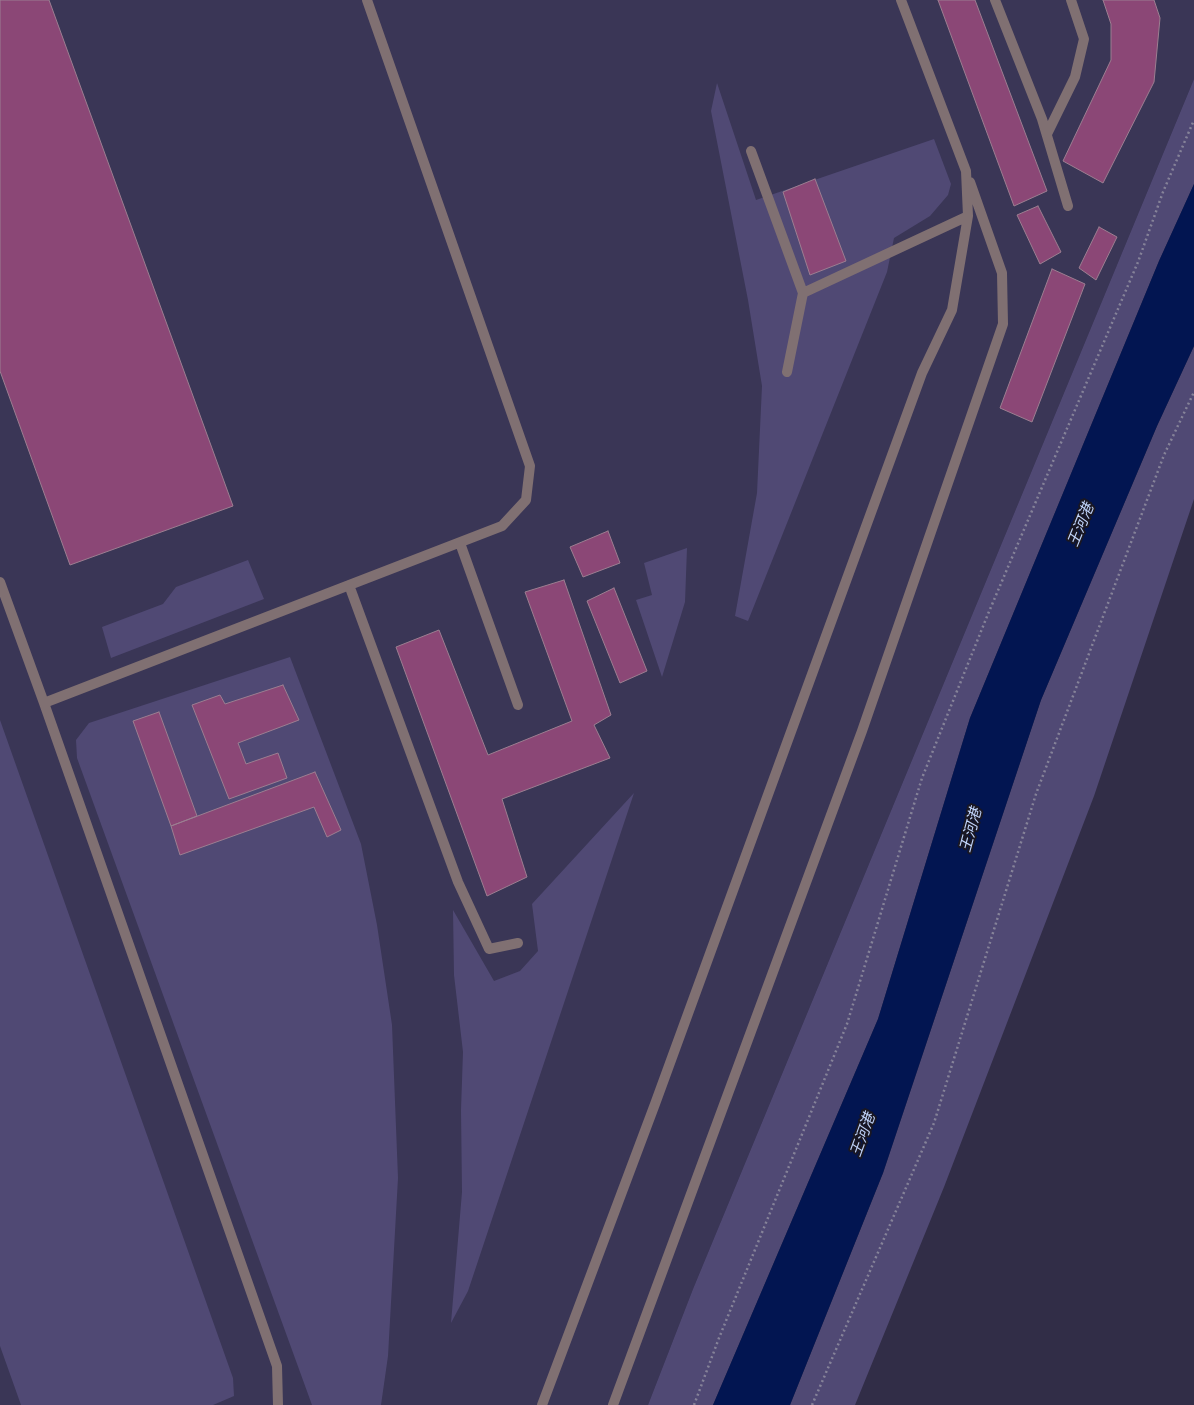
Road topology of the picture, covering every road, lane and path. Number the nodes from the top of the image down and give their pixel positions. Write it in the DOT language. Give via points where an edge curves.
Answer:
graph roads {
  1 [pos="367,0"];
  2 [pos="901,0"];
  3 [pos="995,0"];
  4 [pos="1071,0"];
  5 [pos="1194,120"];
  6 [pos="1047,134"];
  7 [pos="751,151"];
  8 [pos="966,171"];
  9 [pos="1068,206"];
  10 [pos="968,216"];
  11 [pos="803,294"];
  12 [pos="787,372"];
  13 [pos="1194,392"];
  14 [pos="460,543"];
  15 [pos="0,582"];
  16 [pos="349,585"];
  17 [pos="44,703"];
  18 [pos="518,705"];
  19 [pos="518,943"];
  20 [pos="278,1405"];
  21 [pos="542,1405"];
  22 [pos="613,1405"];
  23 [pos="694,1405"];
  24 [pos="812,1405"];
  1 -- 14 [label="street" via="530,466 526,500 502,526"];
  2 -- 8 [label="street"];
  3 -- 6 [label="street"];
  4 -- 6 [label="street" via="1084,39 1075,77"];
  5 -- 23 [label="path" via="1163,192 1138,262 988,614 922,778 847,1024"];
  6 -- 9 [label="street"];
  7 -- 11 [label="street"];
  8 -- 10 [label="street"];
  8 -- 22 [label="street" via="1002,273 1003,324 862,731"];
  10 -- 11 [label="street"];
  10 -- 21 [label="street" via="952,310 922,373 658,1097"];
  11 -- 12 [label="street"];
  13 -- 24 [label="path" via="1164,455 1036,794 934,1123"];
  14 -- 16 [label="street"];
  14 -- 18 [label="street"];
  15 -- 17 [label="street"];
  16 -- 17 [label="street"];
  16 -- 19 [label="street" via="458,882 488,949"];
  17 -- 20 [label="street" via="277,1366"];
}
